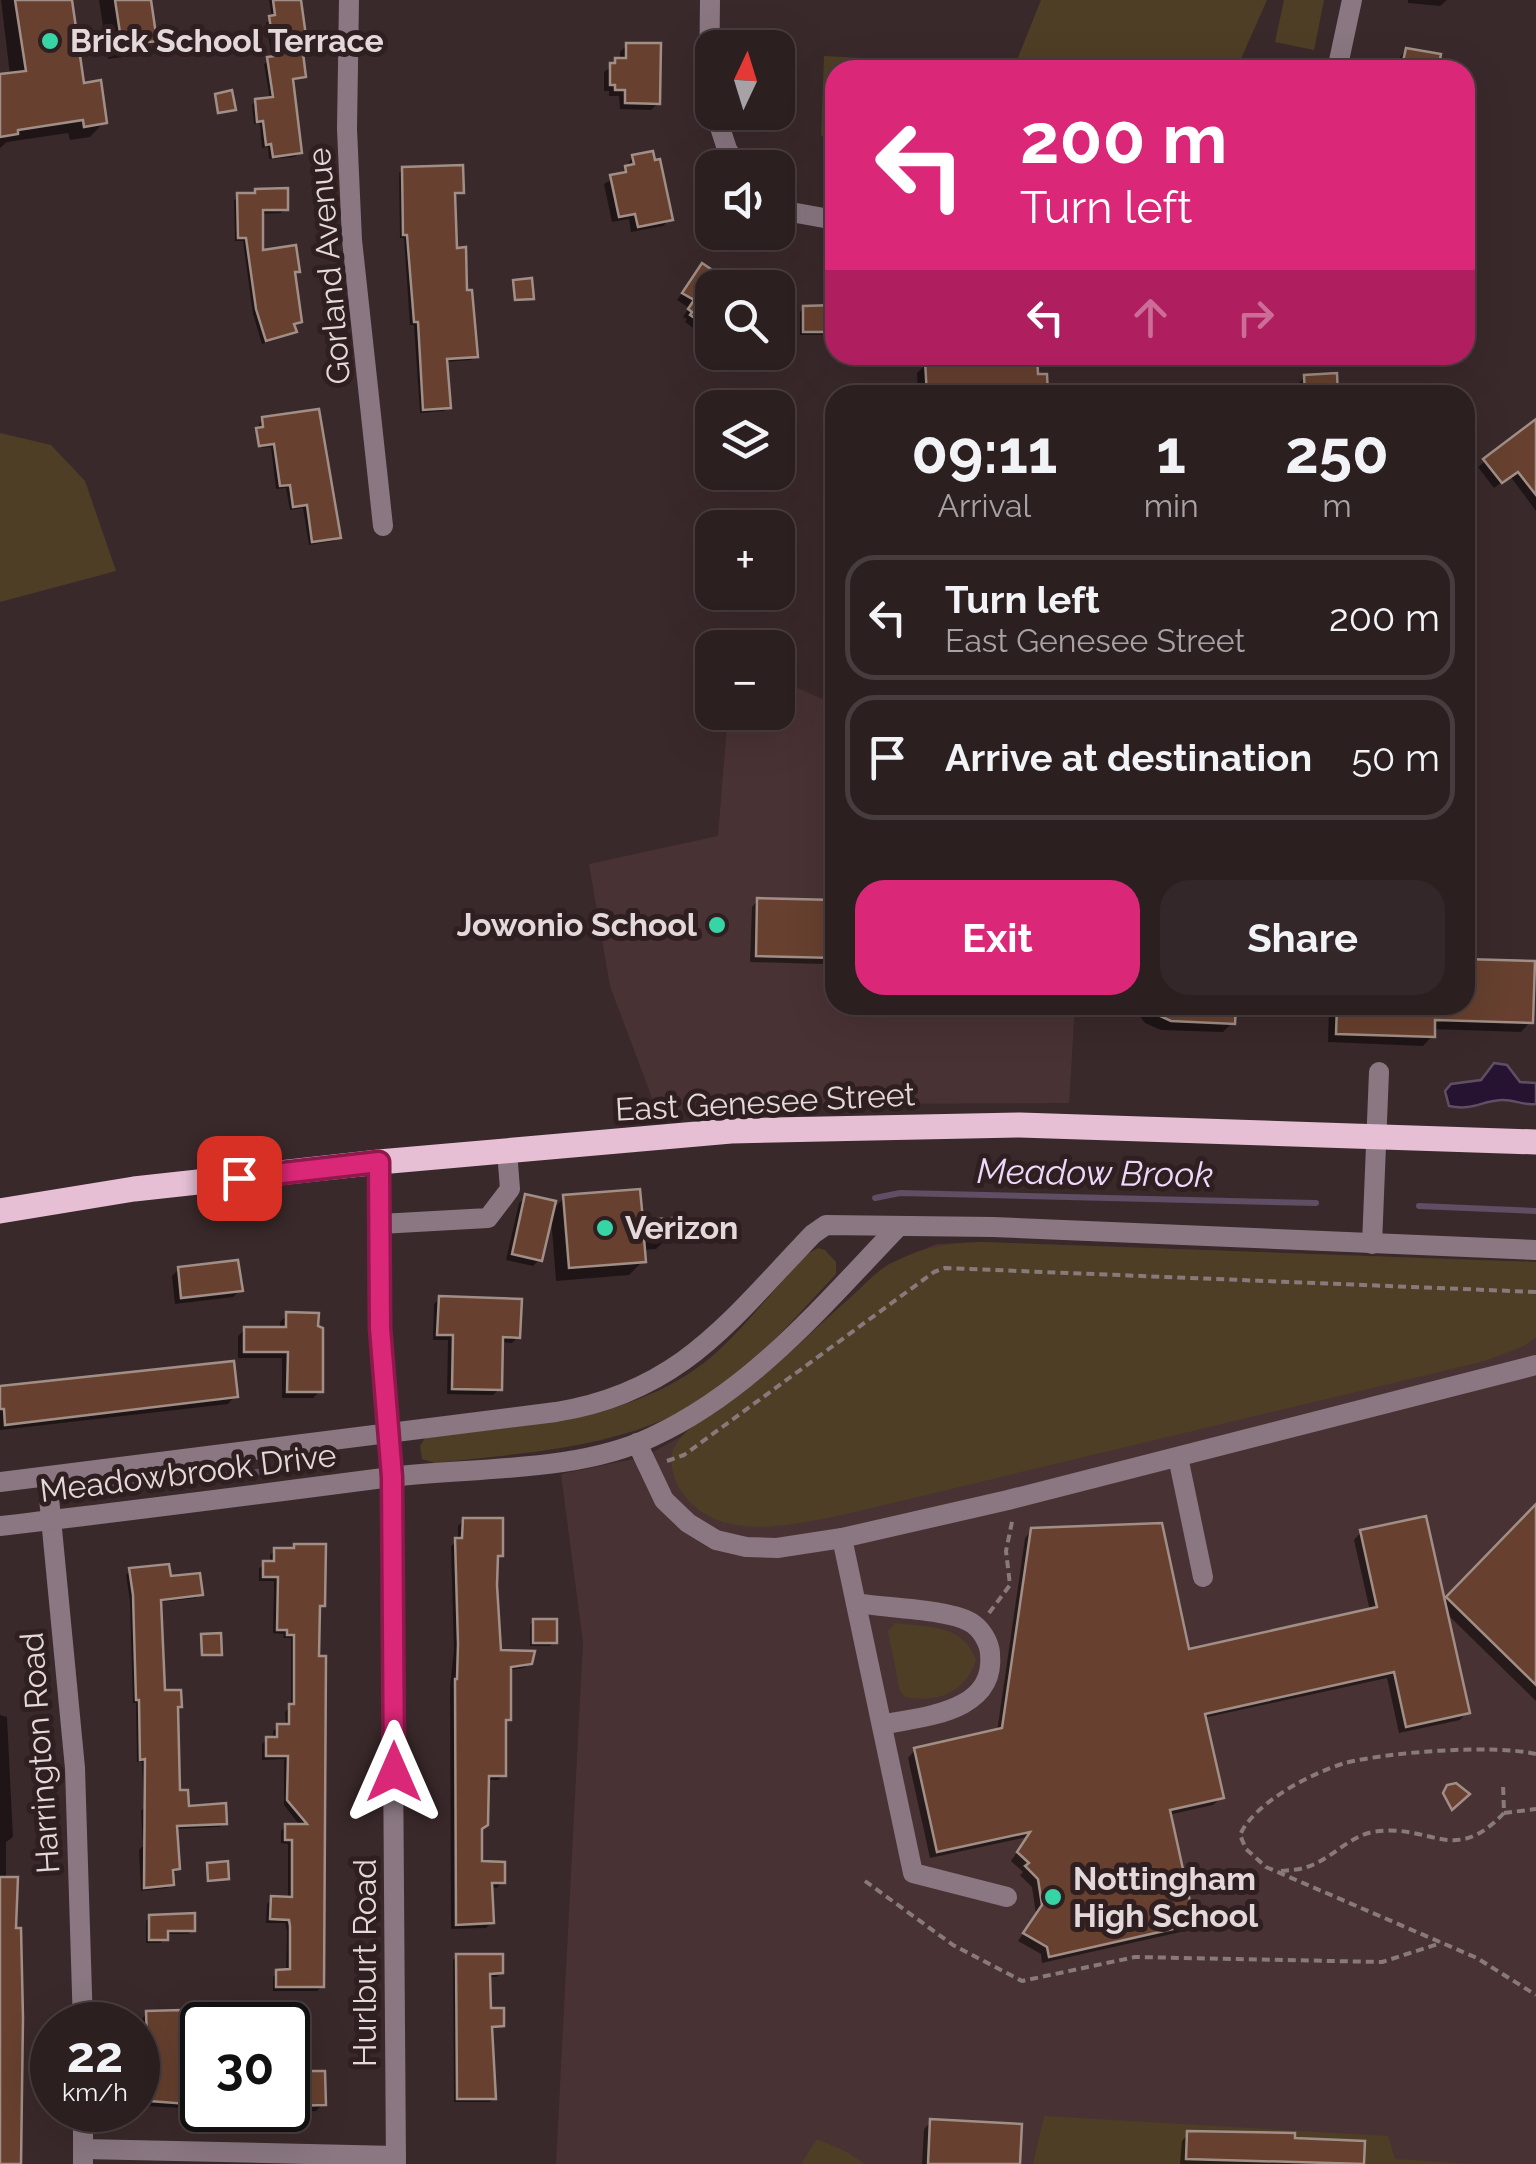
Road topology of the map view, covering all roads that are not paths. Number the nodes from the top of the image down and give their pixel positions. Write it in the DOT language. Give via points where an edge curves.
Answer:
graph roads {
  1 [pos="349,0"];
  2 [pos="710,0"];
  3 [pos="1352,0"];
  4 [pos="710,30"];
  5 [pos="1340,60"];
  6 [pos="795,213"];
  7 [pos="825,218"];
  8 [pos="383,526"];
  9 [pos="1379,1072"];
  10 [pos="1376,1135"];
  11 [pos="1536,1142"];
  12 [pos="507,1151"];
  13 [pos="379,1162"];
  14 [pos="0,1211"];
  15 [pos="380,1224"];
  16 [pos="898,1227"];
  17 [pos="1372,1244"];
  18 [pos="1536,1250"];
  19 [pos="1536,1365"];
  20 [pos="388,1434"];
  21 [pos="637,1443"];
  22 [pos="1178,1457"];
  23 [pos="46,1477"];
  24 [pos="392,1477"];
  25 [pos="0,1482"];
  26 [pos="51,1520"];
  27 [pos="0,1526"];
  28 [pos="842,1538"];
  29 [pos="1203,1577"];
  30 [pos="856,1603"];
  31 [pos="882,1725"];
  32 [pos="1007,1897"];
  33 [pos="81,2002"];
  34 [pos="83,2156"];
  35 [pos="396,2160"];
  1 -- 8 [label="street, Gorland Avenue" via="352,240"];
  2 -- 4 [label="street"];
  3 -- 5 [label="street"];
  6 -- 7 [label="street"];
  9 -- 10 [label="street"];
  10 -- 11 [label="main road, East Genesee Street"];
  10 -- 12 [label="main road, East Genesee Street" via="1000,1126 731,1131"];
  10 -- 17 [label="street"];
  12 -- 13 [label="main road, East Genesee Street"];
  12 -- 15 [label="street" via="510,1189 488,1218"];
  13 -- 14 [label="main road, East Genesee Street"];
  13 -- 15 [label="street, Hurlburt Road"];
  15 -- 20 [label="street, Hurlburt Road"];
  16 -- 17 [label="street, Meadowbrook Drive"];
  16 -- 20 [label="street, Meadowbrook Drive" via="826,1225 711,1342 671,1372 618,1398"];
  16 -- 21 [label="street, Meadowbrook Drive" via="746,1380"];
  17 -- 18 [label="street, Meadowbrook Drive"];
  19 -- 22 [label="street"];
  20 -- 23 [label="street, Meadowbrook Drive"];
  20 -- 24 [label="street, Hurlburt Road"];
  21 -- 24 [label="street, Meadowbrook Drive" via="598,1456"];
  21 -- 28 [label="street" via="664,1500 716,1540 777,1548"];
  22 -- 28 [label="street"];
  22 -- 29 [label="street"];
  23 -- 25 [label="street, Meadowbrook Drive"];
  23 -- 26 [label="street, Harrington Road"];
  24 -- 26 [label="street, Meadowbrook Drive"];
  24 -- 35 [label="street, Hurlburt Road"];
  26 -- 27 [label="street, Meadowbrook Drive"];
  26 -- 33 [label="street, Harrington Road" via="75,1768"];
  28 -- 30 [label="street"];
  30 -- 31 [label="street"];
  30 -- 31 [label="street" via="970,1622 990,1648 982,1690 955,1708"];
  31 -- 32 [label="street" via="913,1874"];
  34 -- 35 [label="street"];
}
